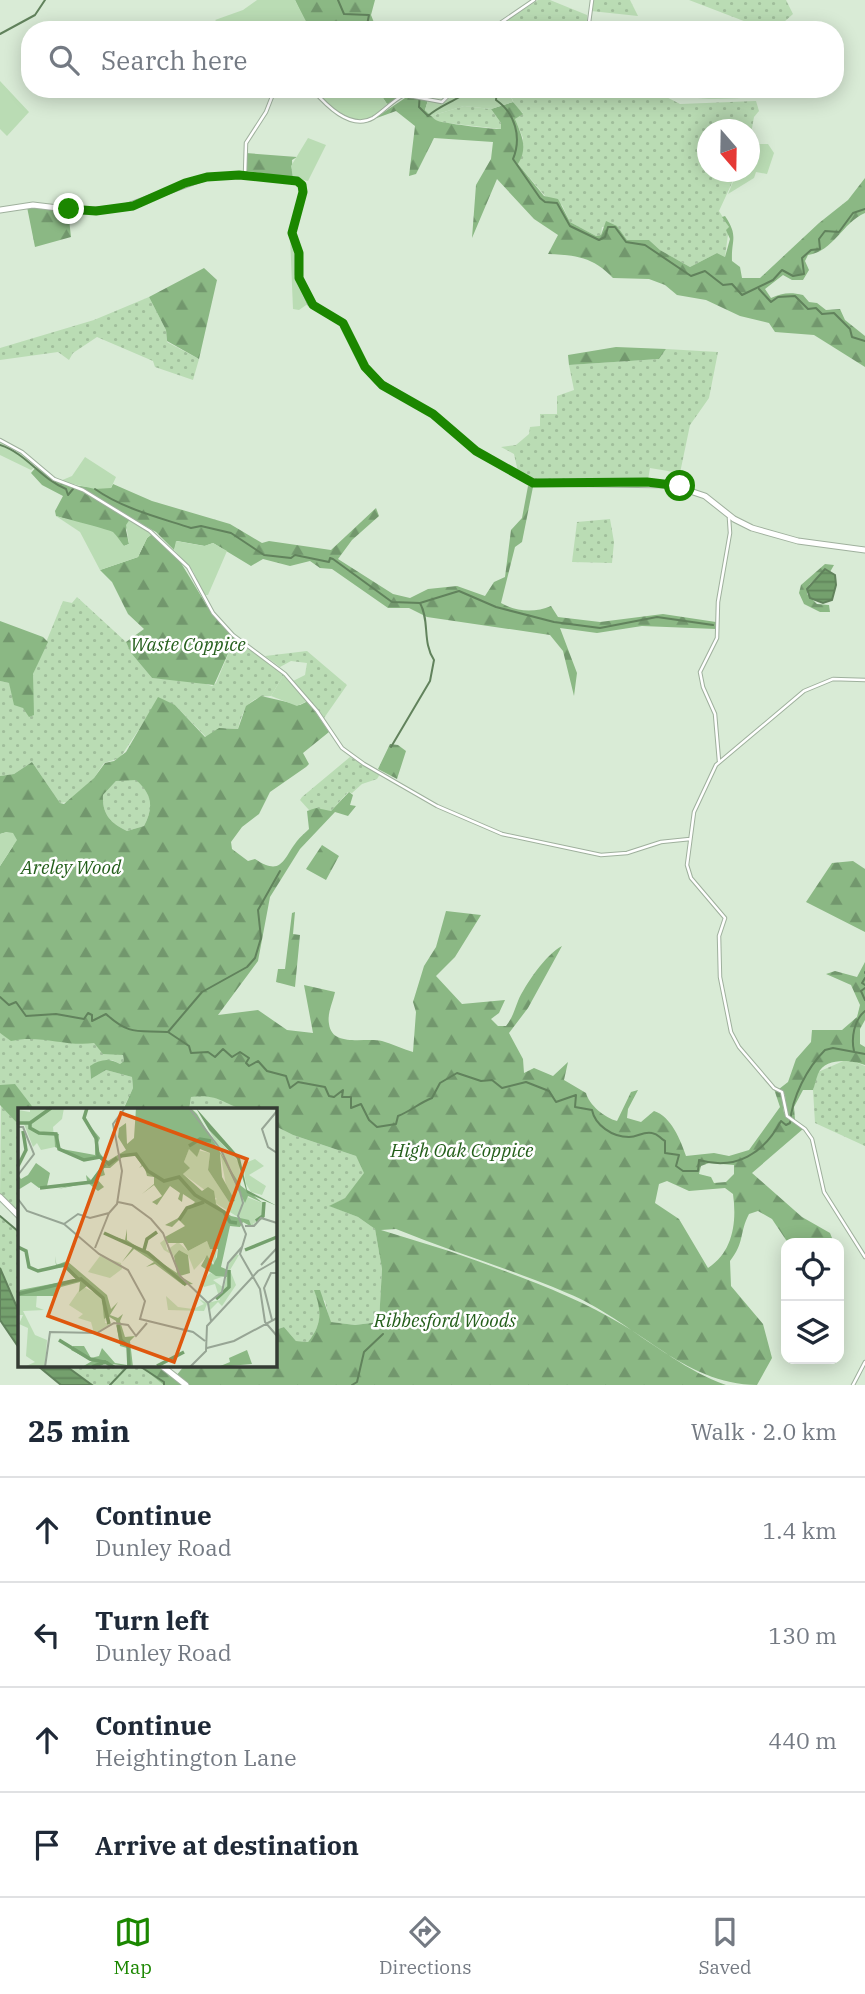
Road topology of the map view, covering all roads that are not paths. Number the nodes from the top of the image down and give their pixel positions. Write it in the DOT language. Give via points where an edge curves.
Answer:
graph roads {
  1 [pos="534,0"];
  2 [pos="593,0"];
  3 [pos="503,21"];
  4 [pos="590,21"];
  5 [pos="271,98"];
  6 [pos="321,98"];
  7 [pos="399,98"];
  8 [pos="426,98"];
  9 [pos="447,98"];
  10 [pos="245,175"];
  11 [pos="0,210"];
  12 [pos="0,440"];
  13 [pos="729,516"];
  14 [pos="865,550"];
  15 [pos="865,680"];
  16 [pos="719,761"];
  17 [pos="690,839"];
  18 [pos="0,1198"];
  19 [pos="18,1215"];
  20 [pos="865,1257"];
  21 [pos="865,1362"];
  22 [pos="163,1367"];
  23 [pos="186,1385"];
  24 [pos="853,1385"];
  1 -- 3 [label="street"];
  2 -- 4 [label="street"];
  5 -- 10 [label="street" via="246,143"];
  6 -- 7 [label="street" via="335,112 363,120"];
  8 -- 9 [label="street"];
  10 -- 11 [label="street" via="197,179 122,208 83,211 30,205"];
  10 -- 13 [label="street" via="301,183 302,200 292,233 299,253 299,278 310,303 343,323 365,367 388,389 433,414 476,451 533,483 672,485 710,498"];
  12 -- 17 [label="street" via="54,480 83,491 150,531 188,567 213,613 233,635 285,674 351,756 437,806 502,834 601,855"];
  13 -- 14 [label="street" via="785,538"];
  13 -- 16 [label="street" via="717,638 700,672 715,714"];
  15 -- 16 [label="street" via="833,679 804,691"];
  16 -- 17 [label="street" via="694,812"];
  17 -- 20 [label="street" via="689,873 725,918 719,936 720,977 733,1037 782,1092 788,1116 812,1139 824,1192"];
  18 -- 19 [label="street"];
  21 -- 24 [label="street"];
  22 -- 23 [label="street"];
}
